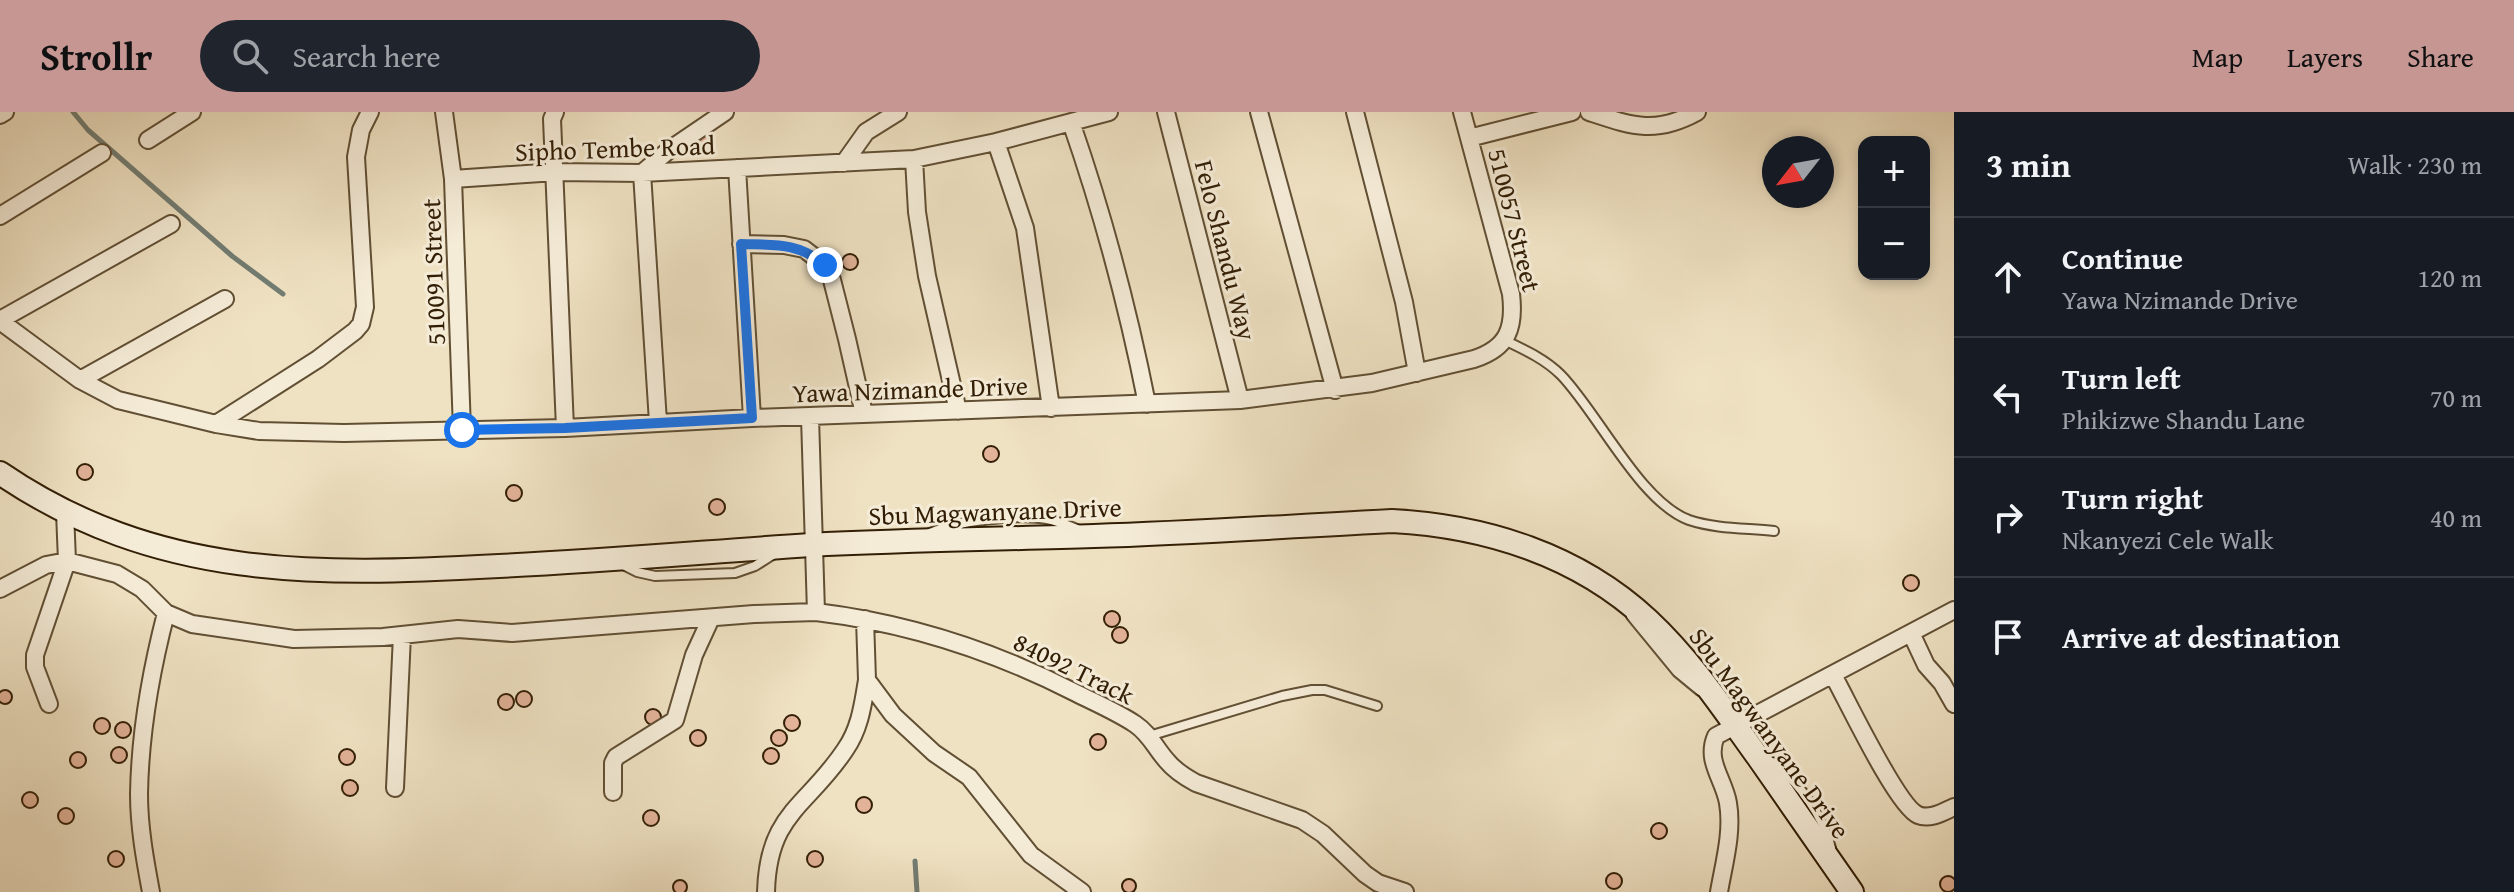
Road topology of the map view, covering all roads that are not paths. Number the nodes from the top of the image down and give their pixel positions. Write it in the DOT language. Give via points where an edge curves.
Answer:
graph roads {
  1 [pos="192,112"];
  2 [pos="370,112"];
  3 [pos="444,112"];
  4 [pos="555,112"];
  5 [pos="725,112"];
  6 [pos="898,112"];
  7 [pos="1109,112"];
  8 [pos="1166,112"];
  9 [pos="1259,112"];
  10 [pos="1355,112"];
  11 [pos="1462,112"];
  12 [pos="1572,112"];
  13 [pos="1589,112"];
  14 [pos="1697,112"];
  15 [pos="1061,120"];
  16 [pos="1469,138"];
  17 [pos="148,140"];
  18 [pos="996,142"];
  19 [pos="102,153"];
  20 [pos="914,159"];
  21 [pos="844,163"];
  22 [pos="737,168"];
  23 [pos="556,172"];
  24 [pos="642,173"];
  25 [pos="453,179"];
  26 [pos="0,216"];
  27 [pos="171,224"];
  28 [pos="741,244"];
  29 [pos="225,299"];
  30 [pos="0,320"];
  31 [pos="1504,340"];
  32 [pos="1417,373"];
  33 [pos="80,380"];
  34 [pos="1335,390"];
  35 [pos="1240,400"];
  36 [pos="1147,404"];
  37 [pos="1051,408"];
  38 [pos="958,411"];
  39 [pos="864,414"];
  40 [pos="810,417"];
  41 [pos="752,418"];
  42 [pos="658,422"];
  43 [pos="216,424"];
  44 [pos="565,428"];
  45 [pos="462,430"];
  46 [pos="0,473"];
  47 [pos="65,512"];
  48 [pos="1774,531"];
  49 [pos="813,545"];
  50 [pos="67,561"];
  51 [pos="0,589"];
  52 [pos="1954,610"];
  53 [pos="816,612"];
  54 [pos="166,613"];
  55 [pos="711,618"];
  56 [pos="865,619"];
  57 [pos="1911,633"];
  58 [pos="402,635"];
  59 [pos="1833,675"];
  60 [pos="867,680"];
  61 [pos="49,704"];
  62 [pos="1954,704"];
  63 [pos="1377,706"];
  64 [pos="1735,725"];
  65 [pos="1149,736"];
  66 [pos="395,788"];
  67 [pos="613,792"];
  68 [pos="1954,807"];
  69 [pos="151,892"];
  70 [pos="766,892"];
  71 [pos="1082,892"];
  72 [pos="1405,892"];
  73 [pos="1719,892"];
  74 [pos="1852,892"];
  1 -- 17 [label="street"];
  2 -- 43 [label="street" via="358,137 356,157 365,307 361,324 318,359"];
  3 -- 25 [label="street, 510091 Street"];
  4 -- 23 [label="street"];
  5 -- 24 [label="street"];
  6 -- 21 [label="street" via="866,132"];
  7 -- 15 [label="street, Sipho Tembe Road"];
  8 -- 35 [label="street, Felo Shandu Way"];
  9 -- 34 [label="street"];
  10 -- 32 [label="street"];
  11 -- 16 [label="street, 510057 Street"];
  12 -- 16 [label="street"];
  13 -- 14 [label="street" via="1651,128"];
  15 -- 18 [label="street, Sipho Tembe Road"];
  15 -- 36 [label="street" via="1099,206"];
  16 -- 31 [label="street, 510057 Street" via="1511,294 1513,312"];
  18 -- 20 [label="street, Sipho Tembe Road"];
  18 -- 37 [label="street" via="1025,228"];
  19 -- 26 [label="street"];
  20 -- 21 [label="street, Sipho Tembe Road"];
  20 -- 38 [label="street" via="927,276"];
  21 -- 22 [label="street, Sipho Tembe Road"];
  22 -- 24 [label="street, Sipho Tembe Road"];
  22 -- 28 [label="street"];
  23 -- 24 [label="street, Sipho Tembe Road"];
  23 -- 25 [label="street, Sipho Tembe Road"];
  23 -- 44 [label="street"];
  24 -- 42 [label="street"];
  25 -- 45 [label="street, 510091 Street"];
  27 -- 30 [label="street"];
  28 -- 39 [label="street" via="804,249 825,265"];
  28 -- 41 [label="street"];
  29 -- 33 [label="street"];
  30 -- 33 [label="street, Yawa Nzimande Drive"];
  31 -- 32 [label="street, Yawa Nzimande Drive" via="1488,354"];
  31 -- 48 [label="lane" via="1561,375 1667,508 1710,525"];
  32 -- 34 [label="street, Yawa Nzimande Drive"];
  33 -- 43 [label="street, Yawa Nzimande Drive" via="118,400"];
  34 -- 35 [label="street, Yawa Nzimande Drive"];
  35 -- 36 [label="street, Yawa Nzimande Drive"];
  36 -- 37 [label="street, Yawa Nzimande Drive"];
  37 -- 38 [label="street, Yawa Nzimande Drive"];
  38 -- 39 [label="street, Yawa Nzimande Drive"];
  39 -- 40 [label="street, Yawa Nzimande Drive"];
  40 -- 41 [label="street, Yawa Nzimande Drive"];
  40 -- 49 [label="street"];
  41 -- 42 [label="street, Yawa Nzimande Drive"];
  42 -- 44 [label="street, Yawa Nzimande Drive"];
  43 -- 45 [label="street, Yawa Nzimande Drive" via="259,431"];
  44 -- 45 [label="street, Yawa Nzimande Drive"];
  46 -- 47 [label="main road, Sbu Magwanyane Drive"];
  47 -- 49 [label="main road, Sbu Magwanyane Drive" via="127,539 203,559 337,572 614,561"];
  47 -- 50 [label="street"];
  49 -- 53 [label="street"];
  49 -- 64 [label="main road, Sbu Magwanyane Drive" via="1429,523 1537,550 1619,597 1672,645"];
  50 -- 51 [label="street" via="46,565"];
  50 -- 54 [label="street" via="117,574"];
  50 -- 61 [label="street" via="35,655"];
  52 -- 57 [label="street"];
  53 -- 55 [label="street, 84092 Track"];
  53 -- 56 [label="street, 84092 Track"];
  54 -- 58 [label="street, 84092 Track" via="192,624 268,637"];
  54 -- 69 [label="street" via="151,676 140,773 141,835"];
  55 -- 58 [label="street, 84092 Track" via="512,633 458,629"];
  55 -- 67 [label="street" via="675,720 616,757"];
  56 -- 60 [label="street"];
  56 -- 65 [label="street, 84092 Track" via="933,634 1018,665 1116,713"];
  57 -- 59 [label="street"];
  57 -- 62 [label="street"];
  58 -- 66 [label="street"];
  59 -- 64 [label="street"];
  59 -- 68 [label="street" via="1909,808 1925,817"];
  60 -- 70 [label="street" via="861,716 844,751 780,826"];
  60 -- 71 [label="street" via="893,715 969,777 1031,855"];
  63 -- 65 [label="lane" via="1312,690"];
  64 -- 73 [label="street" via="1716,736 1712,759 1725,790 1729,819"];
  64 -- 74 [label="main road, Sbu Magwanyane Drive"];
  65 -- 72 [label="street, 84092 Track" via="1180,774 1302,820 1365,874"];
}
